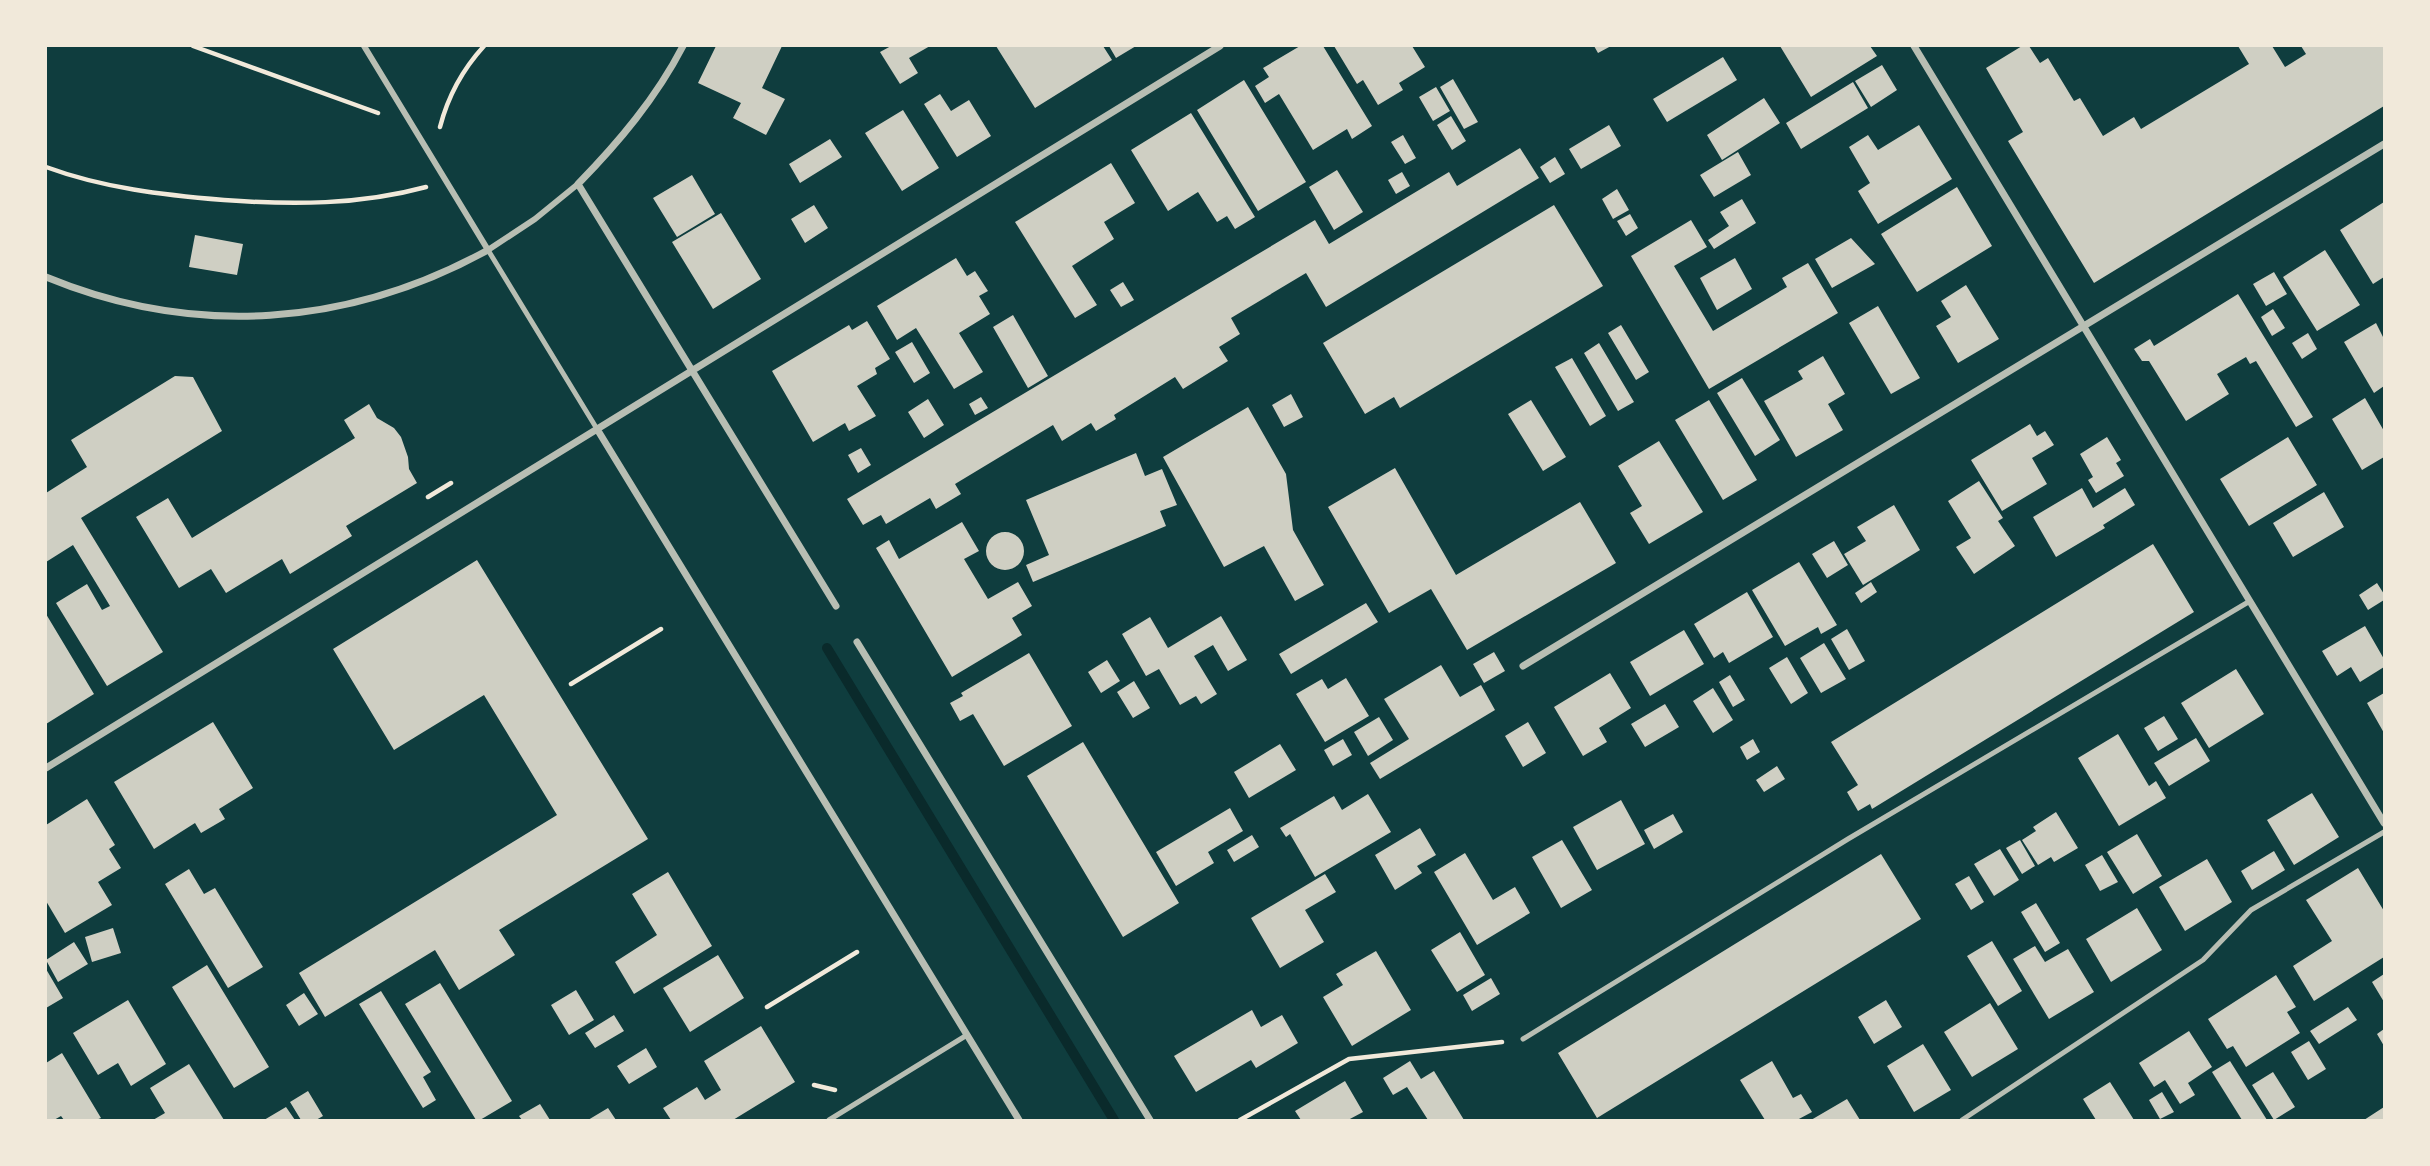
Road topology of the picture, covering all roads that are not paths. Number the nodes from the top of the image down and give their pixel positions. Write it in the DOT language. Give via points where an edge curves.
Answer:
graph roads {
  1 [pos="364,46"];
  2 [pos="683,46"];
  3 [pos="1220,46"];
  4 [pos="1914,46"];
  5 [pos="2385,144"];
  6 [pos="578,184"];
  7 [pos="488,250"];
  8 [pos="46,277"];
  9 [pos="2084,326"];
  10 [pos="693,371"];
  11 [pos="597,429"];
  12 [pos="2250,601"];
  13 [pos="836,606"];
  14 [pos="858,642"];
  15 [pos="1523,666"];
  16 [pos="46,768"];
  17 [pos="2385,823"];
  18 [pos="2385,832"];
  19 [pos="967,1035"];
  20 [pos="1523,1039"];
  21 [pos="829,1121"];
  22 [pos="1018,1121"];
  23 [pos="1150,1121"];
  24 [pos="1962,1121"];
  1 -- 7 [label="street"];
  2 -- 6 [label="street" via="643,111"];
  3 -- 10 [label="street"];
  4 -- 9 [label="street"];
  5 -- 9 [label="street"];
  6 -- 7 [label="street"];
  6 -- 10 [label="street"];
  7 -- 8 [label="street" via="403,289 343,306 281,315 156,310 96,296"];
  7 -- 11 [label="lane"];
  9 -- 12 [label="street"];
  9 -- 15 [label="street"];
  10 -- 11 [label="street"];
  10 -- 13 [label="street"];
  11 -- 16 [label="street"];
  11 -- 19 [label="street"];
  12 -- 17 [label="street"];
  12 -- 20 [label="lane" via="1836,846"];
  14 -- 23 [label="street"];
  18 -- 24 [label="lane" via="2251,910 2203,960"];
  19 -- 21 [label="lane"];
  19 -- 22 [label="street"];
}
